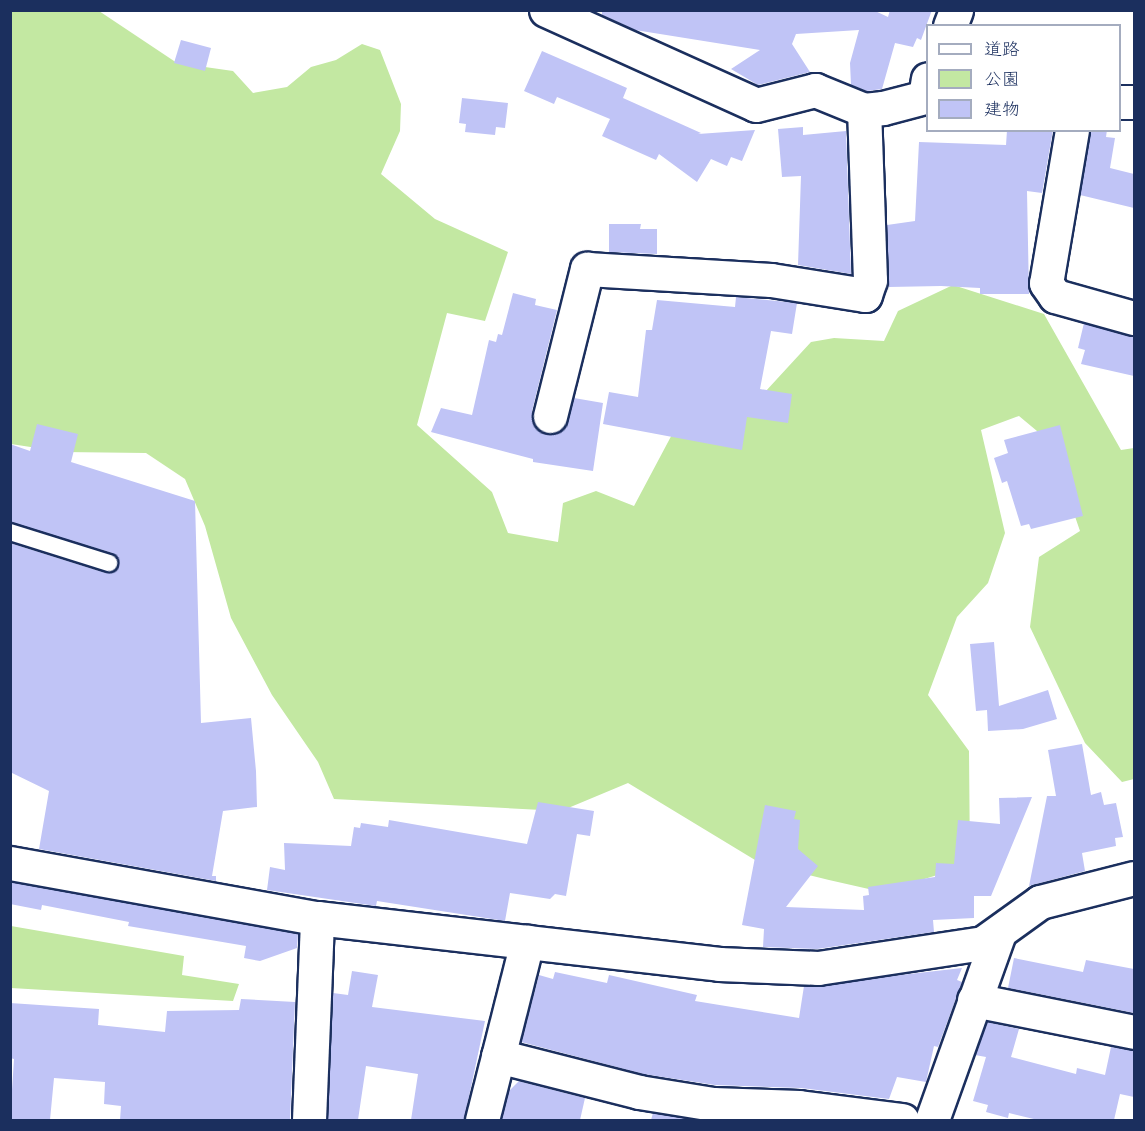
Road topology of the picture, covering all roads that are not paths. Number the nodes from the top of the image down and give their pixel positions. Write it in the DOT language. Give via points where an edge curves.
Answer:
graph roads {
  1 [pos="546,10"];
  2 [pos="926,91"];
  3 [pos="864,110"];
  4 [pos="1072,132"];
  5 [pos="1134,318"];
  6 [pos="550,416"];
  7 [pos="10,532"];
  8 [pos="109,563"];
  9 [pos="10,863"];
  10 [pos="1134,878"];
  11 [pos="317,918"];
  12 [pos="998,936"];
  13 [pos="527,942"];
  14 [pos="974,1000"];
  15 [pos="1134,1032"];
  16 [pos="498,1056"];
  17 [pos="309,1120"];
  18 [pos="482,1120"];
  19 [pos="902,1120"];
  20 [pos="932,1120"];
  1 -- 3 [label="street" via="756,105 815,90"];
  2 -- 3 [label="street"];
  3 -- 6 [label="street" via="870,279 865,295 771,280 587,269"];
  4 -- 5 [label="street" via="1046,283 1055,296"];
  7 -- 8 [label="lane"];
  9 -- 11 [label="street"];
  10 -- 12 [label="street" via="1040,902"];
  11 -- 13 [label="street"];
  11 -- 17 [label="street"];
  12 -- 13 [label="street" via="983,943 818,968 719,963"];
  12 -- 14 [label="street"];
  13 -- 16 [label="street"];
  14 -- 15 [label="street"];
  14 -- 20 [label="street"];
  16 -- 18 [label="street"];
  16 -- 19 [label="street" via="639,1092 703,1102 799,1107"];
}
